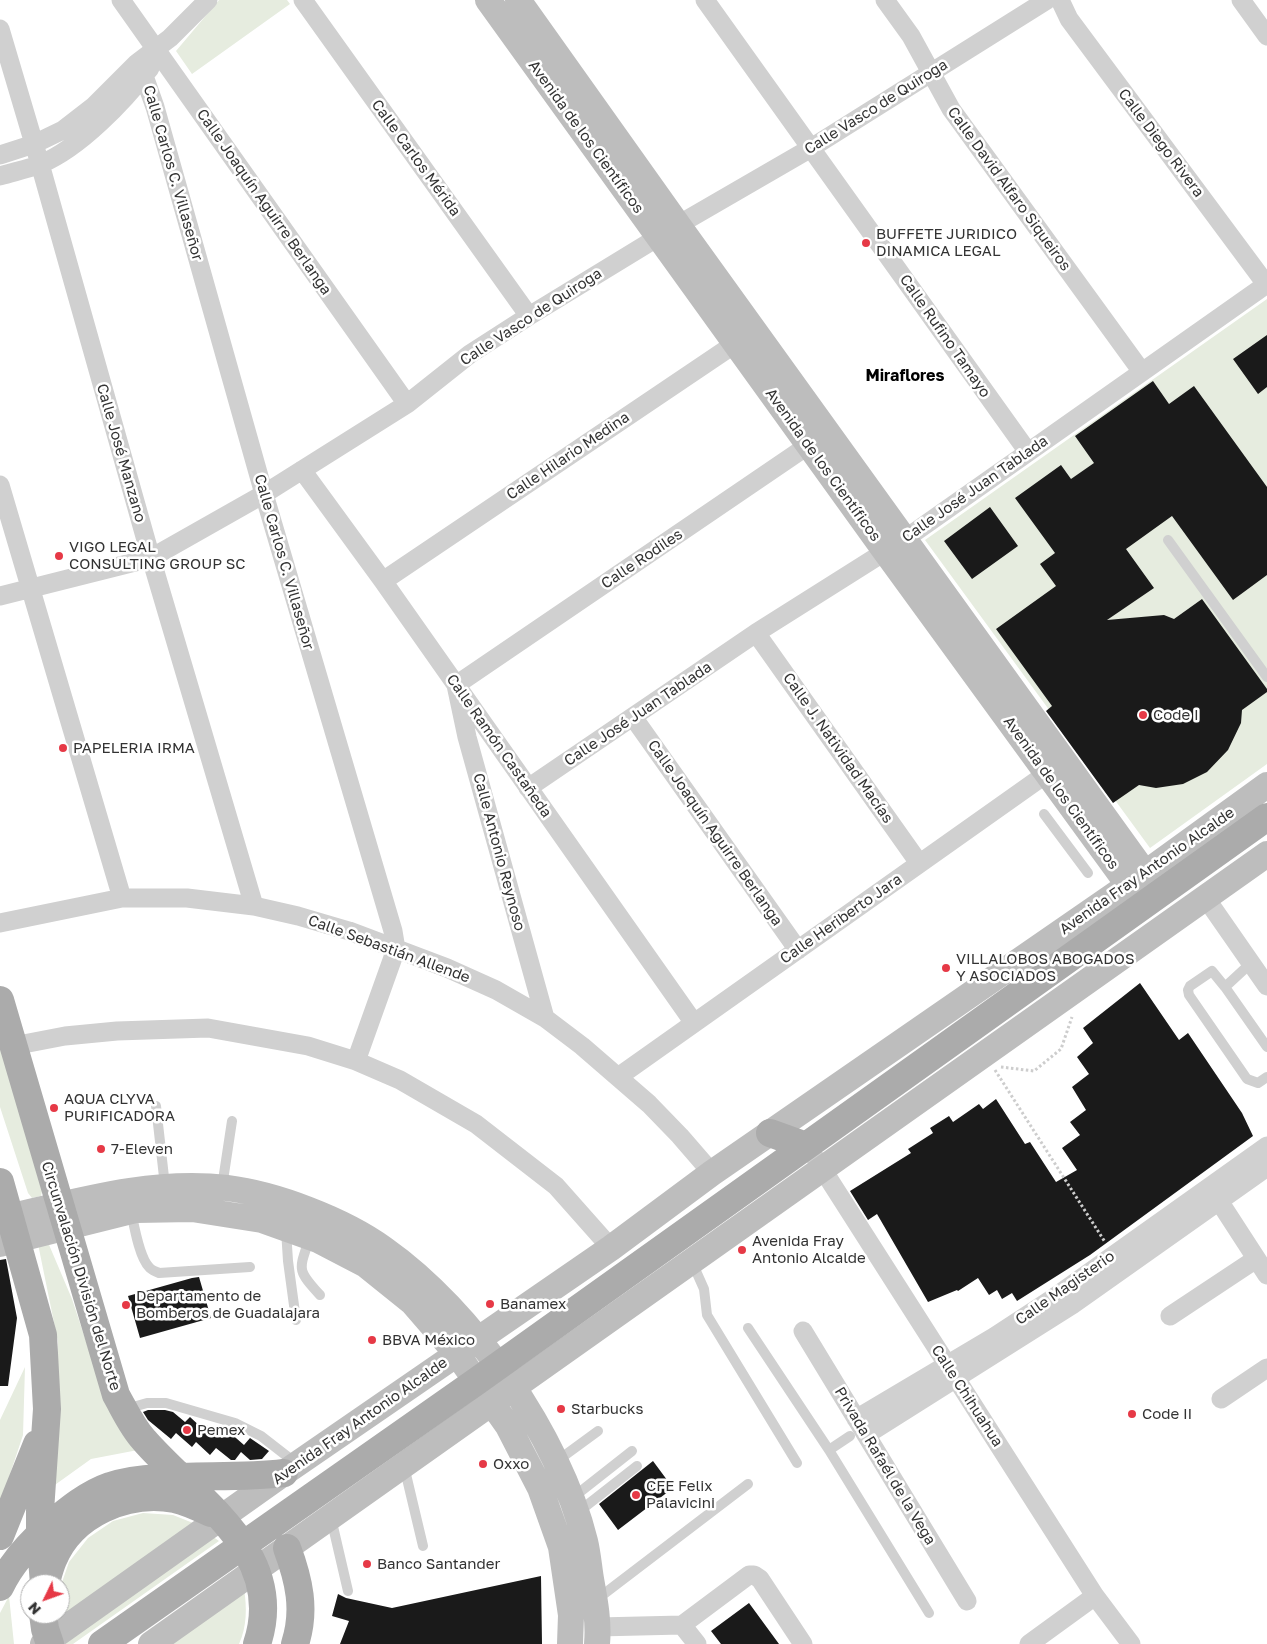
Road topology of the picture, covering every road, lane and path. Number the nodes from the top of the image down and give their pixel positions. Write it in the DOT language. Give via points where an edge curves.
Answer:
graph roads {
  1 [pos="122,0"];
  2 [pos="208,0"];
  3 [pos="303,0"];
  4 [pos="488,0"];
  5 [pos="518,0"];
  6 [pos="704,0"];
  7 [pos="885,0"];
  8 [pos="1047,0"];
  9 [pos="1060,0"];
  10 [pos="1241,0"];
  11 [pos="0,29"];
  12 [pos="1267,36"];
  13 [pos="162,47"];
  14 [pos="141,69"];
  15 [pos="931,73"];
  16 [pos="34,144"];
  17 [pos="811,148"];
  18 [pos="0,156"];
  19 [pos="40,164"];
  20 [pos="0,176"];
  21 [pos="668,231"];
  22 [pos="1266,284"];
  23 [pos="529,316"];
  24 [pos="745,337"];
  25 [pos="1142,372"];
  26 [pos="407,404"];
  27 [pos="818,438"];
  28 [pos="1028,452"];
  29 [pos="302,470"];
  30 [pos="0,485"];
  31 [pos="264,494"];
  32 [pos="1168,540"];
  33 [pos="894,545"];
  34 [pos="151,558"];
  35 [pos="383,581"];
  36 [pos="31,589"];
  37 [pos="0,596"];
  38 [pos="756,633"];
  39 [pos="1267,677"];
  40 [pos="456,685"];
  41 [pos="633,717"];
  42 [pos="1056,767"];
  43 [pos="1267,785"];
  44 [pos="528,788"];
  45 [pos="1044,814"];
  46 [pos="1267,817"];
  47 [pos="1079,828"];
  48 [pos="1064,840"];
  49 [pos="1267,854"];
  50 [pos="919,863"];
  51 [pos="1088,872"];
  52 [pos="1145,890"];
  53 [pos="1205,897"];
  54 [pos="122,898"];
  55 [pos="254,906"];
  56 [pos="0,923"];
  57 [pos="1169,923"];
  58 [pos="396,949"];
  59 [pos="798,950"];
  60 [pos="1251,963"];
  61 [pos="1267,986"];
  62 [pos="1224,988"];
  63 [pos="0,1000"];
  64 [pos="1073,1014"];
  65 [pos="545,1018"];
  66 [pos="694,1023"];
  67 [pos="13,1046"];
  68 [pos="1267,1047"];
  69 [pos="356,1061"];
  70 [pos="618,1077"];
  71 [pos="1267,1077"];
  72 [pos="156,1106"];
  73 [pos="232,1121"];
  74 [pos="770,1133"];
  75 [pos="806,1146"];
  76 [pos="1264,1161"];
  77 [pos="823,1168"];
  78 [pos="712,1173"];
  79 [pos="0,1182"];
  80 [pos="165,1186"];
  81 [pos="222,1188"];
  82 [pos="130,1201"];
  83 [pos="1220,1201"];
  84 [pos="63,1216"];
  85 [pos="7,1229"];
  86 [pos="298,1233"];
  87 [pos="611,1248"];
  88 [pos="1114,1255"];
  89 [pos="1256,1259"];
  90 [pos="691,1262"];
  91 [pos="250,1268"];
  92 [pos="1267,1275"];
  93 [pos="320,1294"];
  94 [pos="1170,1316"];
  95 [pos="296,1320"];
  96 [pos="748,1328"];
  97 [pos="803,1332"];
  98 [pos="479,1339"];
  99 [pos="458,1354"];
  100 [pos="1267,1368"];
  101 [pos="951,1372"];
  102 [pos="495,1384"];
  103 [pos="1221,1399"];
  104 [pos="124,1409"];
  105 [pos="47,1420"];
  106 [pos="857,1430"];
  107 [pos="598,1431"];
  108 [pos="829,1450"];
  109 [pos="632,1451"];
  110 [pos="556,1462"];
  111 [pos="797,1463"];
  112 [pos="404,1465"];
  113 [pos="637,1466"];
  114 [pos="291,1469"];
  115 [pos="180,1476"];
  116 [pos="748,1484"];
  117 [pos="574,1506"];
  118 [pos="331,1517"];
  119 [pos="222,1518"];
  120 [pos="40,1534"];
  121 [pos="0,1536"];
  122 [pos="243,1544"];
  123 [pos="423,1546"];
  124 [pos="287,1548"];
  125 [pos="256,1570"];
  126 [pos="44,1574"];
  127 [pos="48,1574"];
  128 [pos="0,1587"];
  129 [pos="348,1591"];
  130 [pos="1095,1596"];
  131 [pos="595,1601"];
  132 [pos="967,1601"];
  133 [pos="929,1612"];
  134 [pos="682,1625"];
  135 [pos="46,1635"];
  136 [pos="598,1636"];
  137 [pos="262,1638"];
  138 [pos="102,1644"];
  139 [pos="151,1644"];
  140 [pos="295,1644"];
  141 [pos="570,1644"];
  142 [pos="697,1644"];
  143 [pos="803,1644"];
  144 [pos="1029,1644"];
  145 [pos="1132,1644"];
  1 -- 13 [label="street, Calle Joaquín Aguirre Berlanga"];
  2 -- 13 [label="street"];
  3 -- 23 [label="street, Calle Carlos Mérida"];
  4 -- 21 [label="street, Avenida de los Científicos"];
  5 -- 21 [label="street, Avenida de los Científicos"];
  6 -- 17 [label="street, Calle Rufino Tamayo"];
  7 -- 15 [label="street, Calle David Alfaro Siqueiros" via="911,36"];
  8 -- 15 [label="street, Calle Vasco de Quiroga"];
  9 -- 22 [label="street, Calle Diego Rivera" via="1069,19"];
  10 -- 12 [label="street"];
  11 -- 16 [label="street, Calle José Manzano"];
  13 -- 14 [label="street"];
  13 -- 26 [label="street, Calle Joaquín Aguirre Berlanga"];
  14 -- 16 [label="street" via="63,130"];
  14 -- 19 [label="street" via="105,117 60,153"];
  14 -- 31 [label="street, Calle Carlos C. Villaseñor" via="155,108"];
  15 -- 17 [label="street, Calle Vasco de Quiroga"];
  15 -- 25 [label="street, Calle David Alfaro Siqueiros" via="950,109"];
  16 -- 18 [label="street"];
  16 -- 19 [label="street, Calle José Manzano"];
  17 -- 21 [label="street, Calle Vasco de Quiroga"];
  17 -- 28 [label="street, Calle Rufino Tamayo"];
  19 -- 20 [label="street"];
  19 -- 34 [label="street, Calle José Manzano"];
  21 -- 23 [label="street, Calle Vasco de Quiroga"];
  21 -- 24 [label="street, Avenida de los Científicos"];
  22 -- 25 [label="street, Calle José Juan Tablada"];
  23 -- 26 [label="street, Calle Vasco de Quiroga" via="470,354"];
  24 -- 27 [label="street, Avenida de los Científicos"];
  24 -- 35 [label="street, Calle Hilario Medina"];
  25 -- 28 [label="street, Calle José Juan Tablada"];
  26 -- 29 [label="street, Calle Vasco de Quiroga"];
  27 -- 33 [label="street, Avenida de los Científicos"];
  27 -- 40 [label="street, Calle Rodiles"];
  28 -- 33 [label="street, Calle José Juan Tablada"];
  29 -- 31 [label="street, Calle Vasco de Quiroga"];
  29 -- 35 [label="street, Calle Ramón Castañeda"];
  30 -- 36 [label="street"];
  31 -- 34 [label="street, Calle Vasco de Quiroga"];
  31 -- 58 [label="street, Calle Carlos C. Villaseñor"];
  32 -- 39 [label="lane"];
  33 -- 38 [label="street, Calle José Juan Tablada"];
  33 -- 42 [label="street, Avenida de los Científicos"];
  34 -- 36 [label="street, Calle Vasco de Quiroga"];
  34 -- 55 [label="street, Calle José Manzano"];
  35 -- 40 [label="street, Calle Ramón Castañeda"];
  36 -- 37 [label="street, Calle Vasco de Quiroga"];
  36 -- 54 [label="street"];
  38 -- 41 [label="street, Calle José Juan Tablada"];
  38 -- 50 [label="street, Calle J. Natividad Macías"];
  40 -- 44 [label="street, Calle Ramón Castañeda"];
  40 -- 65 [label="street, Calle Antonio Reynoso" via="467,737"];
  41 -- 44 [label="street, Calle José Juan Tablada"];
  41 -- 59 [label="street, Calle Joaquín Aguirre Berlanga"];
  42 -- 47 [label="street, Avenida de los Científicos"];
  42 -- 50 [label="street, Calle Heriberto Jara"];
  42 -- 52 [label="street, Avenida de los Científicos"];
  43 -- 52 [label="street, Avenida Fray Antonio Alcalde"];
  44 -- 66 [label="street, Calle Ramón Castañeda"];
  45 -- 48 [label="lane"];
  46 -- 52 [label="main road, Avenida Fray Antonio Alcalde"];
  47 -- 48 [label="lane"];
  47 -- 52 [label="street, Avenida de los Científicos"];
  48 -- 51 [label="lane"];
  49 -- 53 [label="street, Avenida Fray Antonio Alcalde"];
  50 -- 59 [label="street, Calle Heriberto Jara"];
  52 -- 57 [label="street, Avenida de los Científicos"];
  52 -- 74 [label="street, Avenida Fray Antonio Alcalde"];
  52 -- 75 [label="main road, Avenida Fray Antonio Alcalde"];
  53 -- 57 [label="street, Avenida Fray Antonio Alcalde"];
  53 -- 60 [label="street"];
  54 -- 55 [label="street, Calle Sebastián Allende" via="187,898"];
  54 -- 56 [label="street, Calle Sebastián Allende"];
  55 -- 58 [label="street, Calle Sebastián Allende" via="349,931"];
  57 -- 77 [label="street, Avenida Fray Antonio Alcalde"];
  58 -- 65 [label="street, Calle Sebastián Allende" via="488,986"];
  58 -- 69 [label="street"];
  59 -- 66 [label="street, Calle Heriberto Jara"];
  60 -- 61 [label="street"];
  60 -- 62 [label="lane"];
  62 -- 68 [label="lane"];
  62 -- 71 [label="lane" via="1212,971 1188,990 1248,1079 1258,1083"];
  63 -- 67 [label="main road, Circunvalación División del Norte"];
  64 -- 88 [label="path" via="1062,1049 1034,1071 993,1066"];
  65 -- 70 [label="street, Calle Sebastián Allende"];
  66 -- 70 [label="street, Calle Heriberto Jara"];
  67 -- 69 [label="street" via="65,1036 118,1031 208,1028 308,1046"];
  67 -- 84 [label="main road, Circunvalación División del Norte"];
  69 -- 87 [label="street" via="400,1080 476,1124 556,1186"];
  70 -- 78 [label="street, Calle Sebastián Allende" via="649,1104"];
  72 -- 80 [label="lane"];
  73 -- 81 [label="lane"];
  74 -- 75 [label="main road"];
  74 -- 78 [label="street, Avenida Fray Antonio Alcalde"];
  75 -- 77 [label="street, Calle Chihuahua"];
  75 -- 102 [label="main road, Avenida Fray Antonio Alcalde"];
  76 -- 83 [label="street, Calle Magisterio"];
  76 -- 88 [label="street, Calle Magisterio"];
  77 -- 90 [label="street, Avenida Fray Antonio Alcalde"];
  77 -- 101 [label="street, Calle Chihuahua"];
  78 -- 87 [label="street, Avenida Fray Antonio Alcalde"];
  79 -- 85 [label="main road, Circunvalación División del Norte"];
  80 -- 81 [label="street"];
  80 -- 82 [label="street"];
  81 -- 98 [label="street" via="280,1200 331,1219 383,1248 431,1287"];
  82 -- 84 [label="street"];
  82 -- 86 [label="street" via="262,1220"];
  82 -- 91 [label="lane" via="134,1230 147,1266 152,1270 159,1273"];
  83 -- 89 [label="street"];
  83 -- 101 [label="street, Calle Magisterio" via="1072,1305"];
  84 -- 85 [label="street"];
  84 -- 104 [label="main road, Circunvalación División del Norte" via="116,1395"];
  85 -- 105 [label="main road, Circunvalación División del Norte" via="43,1335"];
  86 -- 93 [label="lane" via="301,1270"];
  86 -- 95 [label="lane" via="288,1261"];
  86 -- 99 [label="street" via="366,1265 412,1302"];
  87 -- 98 [label="street, Avenida Fray Antonio Alcalde"];
  88 -- 101 [label="street, Calle Magisterio"];
  89 -- 92 [label="street"];
  89 -- 94 [label="street"];
  90 -- 102 [label="street, Avenida Fray Antonio Alcalde"];
  90 -- 111 [label="lane" via="704,1290 707,1315"];
  96 -- 108 [label="lane"];
  97 -- 106 [label="street, Privada Rafaél de la Vega"];
  98 -- 99 [label="street, Avenida Fray Antonio Alcalde"];
  98 -- 102 [label="street"];
  99 -- 102 [label="street"];
  99 -- 114 [label="street, Avenida Fray Antonio Alcalde"];
  100 -- 103 [label="street"];
  101 -- 106 [label="street, Calle Magisterio"];
  101 -- 130 [label="street, Calle Chihuahua"];
  102 -- 110 [label="street"];
  102 -- 112 [label="street, Avenida Fray Antonio Alcalde"];
  102 -- 122 [label="main road"];
  102 -- 141 [label="street" via="508,1426 540,1488 561,1547 571,1614"];
  104 -- 114 [label="lane" via="147,1402 166,1403 235,1423 261,1436"];
  104 -- 115 [label="main road, Circunvalación División del Norte" via="145,1441"];
  105 -- 120 [label="main road, Circunvalación División del Norte"];
  105 -- 121 [label="main road"];
  106 -- 108 [label="lane"];
  106 -- 132 [label="street, Privada Rafaél de la Vega"];
  107 -- 110 [label="lane"];
  108 -- 133 [label="lane"];
  109 -- 117 [label="lane"];
  110 -- 117 [label="street"];
  112 -- 118 [label="street, Avenida Fray Antonio Alcalde"];
  112 -- 123 [label="lane"];
  113 -- 117 [label="lane"];
  114 -- 115 [label="main road" via="260,1476"];
  114 -- 119 [label="street, Avenida Fray Antonio Alcalde"];
  115 -- 119 [label="main road, Circunvalación División del Norte"];
  115 -- 120 [label="main road" via="110,1486 74,1505"];
  116 -- 131 [label="lane"];
  117 -- 131 [label="street" via="585,1542"];
  118 -- 124 [label="street, Avenida Fray Antonio Alcalde"];
  118 -- 129 [label="lane"];
  119 -- 122 [label="main road, Circunvalación División del Norte"];
  119 -- 127 [label="main road, Circunvalación División del Norte" via="175,1499 146,1497 124,1500 81,1522 64,1541"];
  119 -- 135 [label="street, Avenida Fray Antonio Alcalde"];
  120 -- 126 [label="main road, Circunvalación División del Norte"];
  120 -- 128 [label="main road" via="7,1572"];
  122 -- 125 [label="main road, Circunvalación División del Norte"];
  122 -- 138 [label="main road"];
  124 -- 125 [label="street, Avenida Fray Antonio Alcalde"];
  124 -- 140 [label="main road" via="296,1572 301,1604"];
  125 -- 137 [label="main road, Circunvalación División del Norte" via="263,1601"];
  125 -- 139 [label="street, Avenida Fray Antonio Alcalde"];
  130 -- 144 [label="street"];
  130 -- 145 [label="street, Calle Chihuahua"];
  131 -- 136 [label="street"];
  134 -- 136 [label="street"];
  134 -- 142 [label="street"];
  134 -- 143 [label="street" via="748,1575 754,1575 760,1579"];
}
